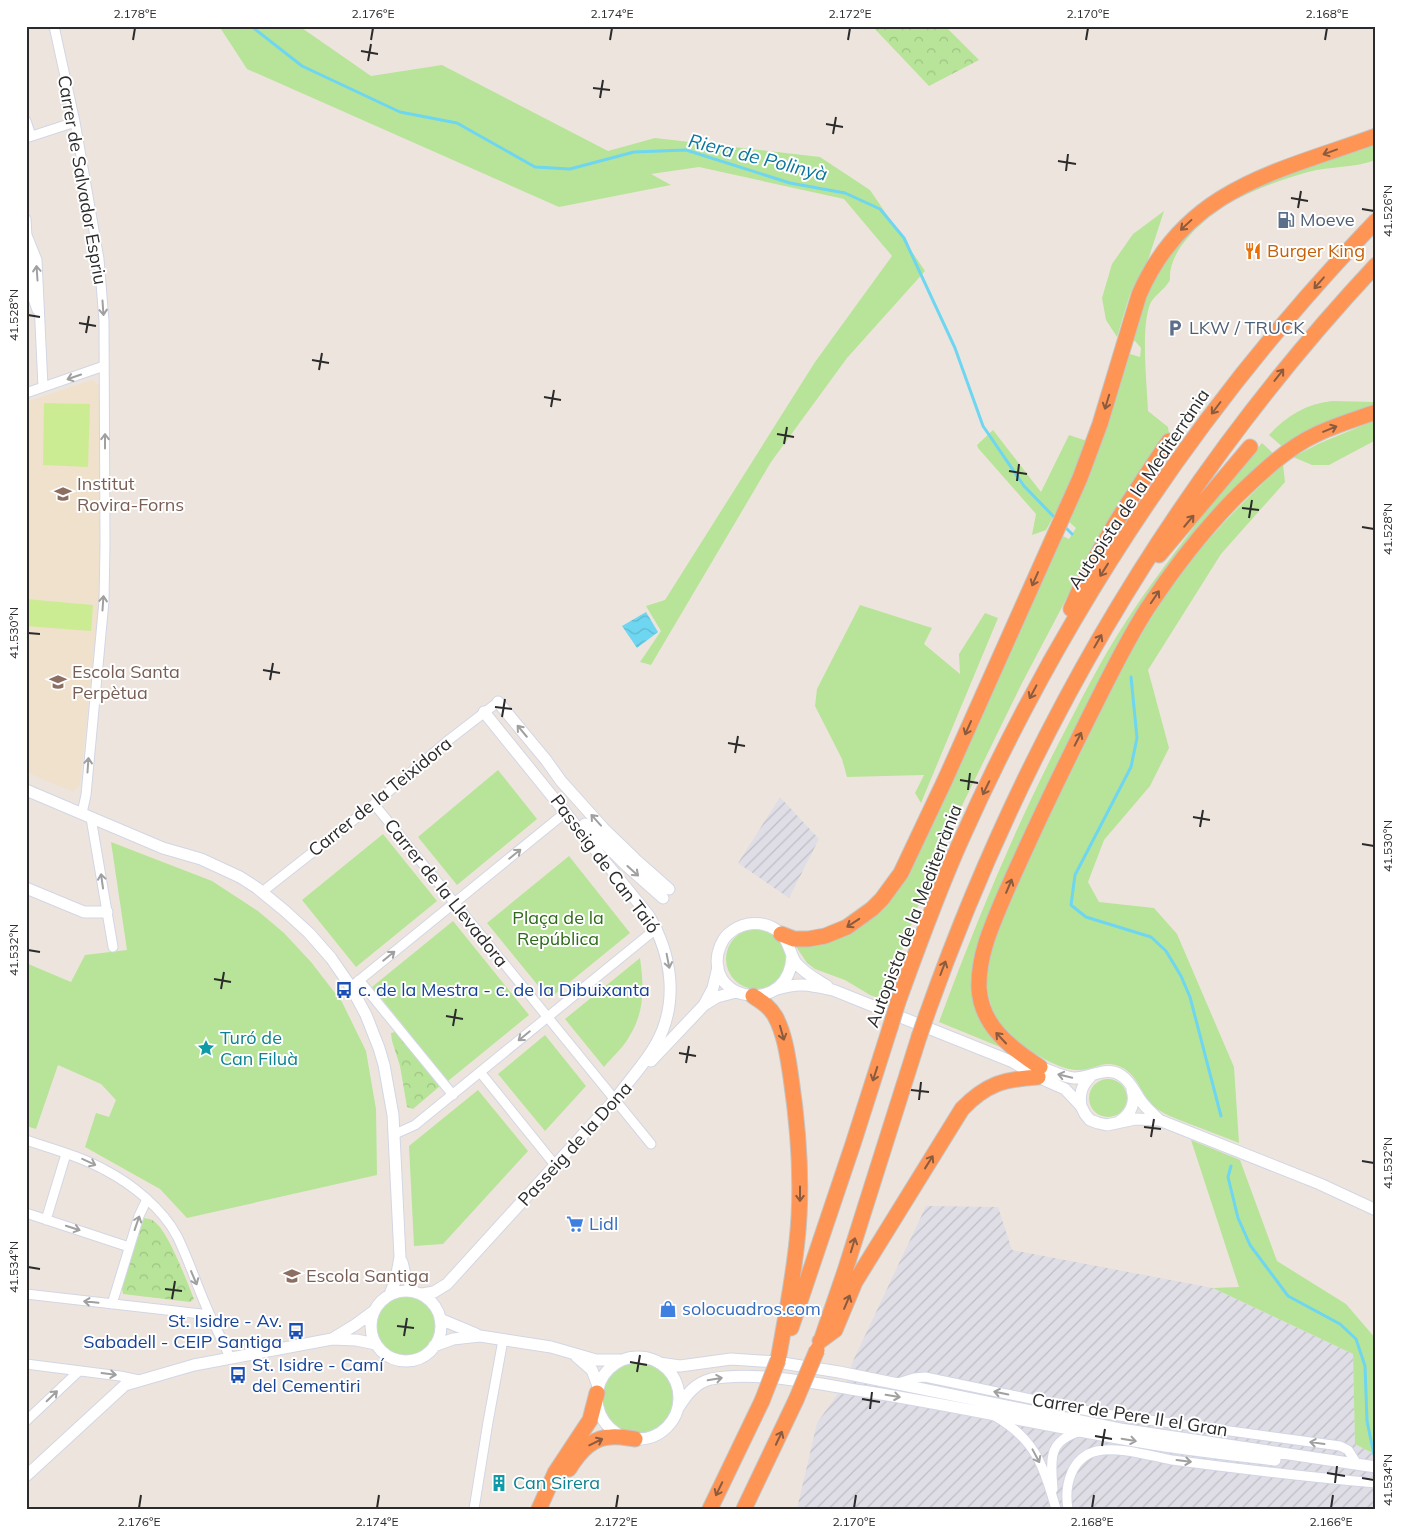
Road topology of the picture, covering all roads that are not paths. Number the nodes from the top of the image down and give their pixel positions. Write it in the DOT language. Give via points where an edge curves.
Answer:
graph roads {
  1 [pos="54,26"];
  2 [pos="26,121"];
  3 [pos="75,122"];
  4 [pos="1376,136"];
  5 [pos="29,137"];
  6 [pos="26,219"];
  7 [pos="1376,221"];
  8 [pos="27,235"];
  9 [pos="1376,265"];
  10 [pos="104,366"];
  11 [pos="43,387"];
  12 [pos="26,393"];
  13 [pos="1376,412"];
  14 [pos="1169,441"];
  15 [pos="1250,447"];
  16 [pos="1123,598"];
  17 [pos="1044,672"];
  18 [pos="498,702"];
  19 [pos="484,712"];
  20 [pos="492,722"];
  21 [pos="26,790"];
  22 [pos="374,804"];
  23 [pos="566,812"];
  24 [pos="87,816"];
  25 [pos="26,888"];
  26 [pos="262,892"];
  27 [pos="455,903"];
  28 [pos="107,912"];
  29 [pos="657,928"];
  30 [pos="781,934"];
  31 [pos="113,947"];
  32 [pos="792,956"];
  33 [pos="718,967"];
  34 [pos="355,983"];
  35 [pos="777,989"];
  36 [pos="833,990"];
  37 [pos="736,992"];
  38 [pos="753,996"];
  39 [pos="704,1006"];
  40 [pos="548,1017"];
  41 [pos="480,1072"];
  42 [pos="1039,1072"];
  43 [pos="1091,1076"];
  44 [pos="1130,1085"];
  45 [pos="453,1095"];
  46 [pos="615,1100"];
  47 [pos="1081,1106"];
  48 [pos="1160,1120"];
  49 [pos="1116,1123"];
  50 [pos="395,1134"];
  51 [pos="26,1140"];
  52 [pos="651,1144"];
  53 [pos="66,1154"];
  54 [pos="555,1165"];
  55 [pos="147,1199"];
  56 [pos="1376,1210"];
  57 [pos="26,1213"];
  58 [pos="46,1220"];
  59 [pos="129,1247"];
  60 [pos="400,1257"];
  61 [pos="447,1284"];
  62 [pos="418,1293"];
  63 [pos="26,1294"];
  64 [pos="390,1294"];
  65 [pos="112,1304"];
  66 [pos="374,1311"];
  67 [pos="210,1314"];
  68 [pos="439,1314"];
  69 [pos="480,1336"];
  70 [pos="332,1339"];
  71 [pos="503,1340"];
  72 [pos="376,1344"];
  73 [pos="783,1344"];
  74 [pos="434,1346"];
  75 [pos="818,1346"];
  76 [pos="571,1352"];
  77 [pos="230,1358"];
  78 [pos="622,1360"];
  79 [pos="659,1363"];
  80 [pos="26,1364"];
  81 [pos="79,1371"];
  82 [pos="139,1380"];
  83 [pos="597,1390"];
  84 [pos="678,1408"];
  85 [pos="988,1412"];
  86 [pos="26,1421"];
  87 [pos="1081,1431"];
  88 [pos="635,1439"];
  89 [pos="1368,1468"];
  90 [pos="26,1476"];
  91 [pos="1376,1483"];
  92 [pos="1055,1505"];
  93 [pos="474,1509"];
  94 [pos="540,1509"];
  95 [pos="550,1509"];
  96 [pos="710,1509"];
  97 [pos="744,1509"];
  98 [pos="1068,1509"];
  1 -- 3 [label="street, Carrer de Salvador Espriu"];
  2 -- 5 [label="street"];
  3 -- 5 [label="street"];
  3 -- 10 [label="street, Carrer de Salvador Espriu, one-way" via="99,259"];
  4 -- 30 [label="highway, one-way" via="1239,187 1208,206 1180,231 1155,263 1139,295 1095,438 1067,506 945,780 893,886 859,920 836,932 803,939"];
  6 -- 8 [label="street"];
  7 -- 17 [label="highway, Autopista de la Mediterrània, one-way" via="1270,339 1207,420 1134,523"];
  8 -- 11 [label="street" via="37,260"];
  16 -- 9 [label="highway, one-way" via="1241,424 1289,363"];
  10 -- 11 [label="street, one-way"];
  24 -- 10 [label="street, Carrer de Salvador Espriu, one-way" via="86,795 104,601"];
  11 -- 12 [label="street"];
  42 -- 13 [label="highway, one-way" via="997,1034 985,1012 979,976 988,933 1056,783 1132,632 1199,538 1237,496 1283,456 1317,434"];
  14 -- 17 [label="highway" via="1086,574"];
  16 -- 15 [label="highway, one-way"];
  75 -- 16 [label="highway, one-way, bridge" via="919,1037 977,884 1022,783 1069,691"];
  17 -- 73 [label="highway, Autopista de la Mediterrània, one-way, bridge" via="961,840 915,956"];
  18 -- 19 [label="street, Carrer de la Teixidora"];
  20 -- 18 [label="main road, Passeig de Can Taió, one-way" via="503,727 584,824 628,866 666,894 561,781"];
  19 -- 20 [label="main road, Passeig de Can Taió"];
  19 -- 22 [label="street, Carrer de la Teixidora"];
  20 -- 23 [label="main road, Passeig de Can Taió"];
  21 -- 24 [label="main road"];
  22 -- 26 [label="street, Carrer de la Teixidora"];
  22 -- 27 [label="street, Carrer de la Llevadora"];
  27 -- 23 [label="street, one-way"];
  23 -- 29 [label="main road, Passeig de Can Taió"];
  24 -- 26 [label="main road" via="163,848 220,867"];
  28 -- 24 [label="street, Carrer de Salvador Espriu, one-way"];
  25 -- 28 [label="main road" via="84,912"];
  26 -- 34 [label="main road" via="309,932"];
  34 -- 27 [label="street, one-way"];
  27 -- 40 [label="street, Carrer de la Llevadora"];
  28 -- 31 [label="street, Carrer de Salvador Espriu"];
  29 -- 40 [label="street"];
  29 -- 46 [label="main road, Passeig de Can Taió, one-way" via="668,961 670,979 666,1019 656,1044"];
  30 -- 32 [label="main road"];
  30 -- 33 [label="main road" via="764,924 753,923 731,931 718,951"];
  32 -- 35 [label="main road" via="788,974"];
  32 -- 36 [label="main road" via="802,970"];
  33 -- 37 [label="main road" via="723,980"];
  33 -- 39 [label="main road, Passeig de la Dona"];
  34 -- 45 [label="street"];
  34 -- 50 [label="main road" via="379,1048 389,1086"];
  35 -- 36 [label="main road" via="804,984"];
  35 -- 38 [label="main road"];
  36 -- 42 [label="main road"];
  37 -- 38 [label="main road"];
  37 -- 39 [label="main road, Passeig de la Dona" via="717,997"];
  38 -- 73 [label="highway, one-way" via="770,1009 782,1032 800,1166 800,1213"];
  39 -- 46 [label="main road, Passeig de la Dona"];
  40 -- 41 [label="street, one-way"];
  40 -- 46 [label="street, Carrer de la Llevadora"];
  41 -- 45 [label="street"];
  41 -- 54 [label="street"];
  43 -- 42 [label="main road, one-way" via="1072,1078"];
  42 -- 47 [label="main road" via="1065,1089"];
  75 -- 42 [label="highway, one-way" via="835,1330 855,1282 962,1109 996,1083"];
  43 -- 44 [label="main road" via="1108,1071 1124,1078"];
  43 -- 47 [label="main road" via="1081,1090"];
  44 -- 48 [label="main road" via="1142,1103"];
  44 -- 49 [label="main road" via="1133,1103 1130,1111"];
  45 -- 50 [label="street" via="415,1125"];
  46 -- 52 [label="street, Carrer de la Llevadora"];
  46 -- 54 [label="main road, Passeig de la Dona"];
  47 -- 49 [label="main road" via="1090,1120 1098,1124"];
  48 -- 49 [label="main road" via="1135,1119"];
  48 -- 56 [label="main road"];
  50 -- 60 [label="main road"];
  51 -- 53 [label="street"];
  53 -- 55 [label="street, one-way" via="105,1170"];
  53 -- 58 [label="street"];
  54 -- 61 [label="main road, Passeig de la Dona"];
  59 -- 55 [label="street, one-way"];
  55 -- 67 [label="street, one-way" via="176,1235"];
  57 -- 58 [label="street"];
  58 -- 59 [label="street, one-way"];
  59 -- 65 [label="street"];
  60 -- 62 [label="main road" via="405,1274"];
  60 -- 64 [label="main road"];
  61 -- 62 [label="main road, Passeig de la Dona" via="434,1292"];
  61 -- 68 [label="main road, Passeig de la Dona"];
  62 -- 64 [label="main road" via="403,1291"];
  62 -- 68 [label="main road" via="428,1299"];
  65 -- 63 [label="street, one-way"];
  64 -- 66 [label="main road"];
  65 -- 67 [label="street"];
  66 -- 70 [label="main road"];
  66 -- 72 [label="main road" via="372,1332"];
  67 -- 77 [label="street"];
  68 -- 69 [label="main road"];
  68 -- 74 [label="main road" via="440,1335"];
  69 -- 71 [label="main road"];
  69 -- 74 [label="main road" via="453,1339"];
  70 -- 72 [label="main road"];
  70 -- 77 [label="main road"];
  71 -- 76 [label="main road"];
  71 -- 93 [label="street"];
  72 -- 74 [label="main road" via="390,1357 407,1360 428,1353"];
  73 -- 96 [label="highway, one-way, bridge" via="762,1400"];
  97 -- 75 [label="highway, one-way, bridge"];
  76 -- 78 [label="main road" via="596,1360"];
  76 -- 83 [label="main road" via="592,1370"];
  77 -- 82 [label="main road"];
  78 -- 79 [label="main road" via="641,1357"];
  78 -- 83 [label="main road" via="606,1372"];
  79 -- 84 [label="main road" via="674,1377 679,1391"];
  89 -- 79 [label="main road, one-way" via="1120,1429 816,1368 731,1359 680,1366"];
  80 -- 81 [label="street"];
  81 -- 82 [label="street, one-way"];
  86 -- 81 [label="street, one-way"];
  82 -- 90 [label="main road" via="118,1390"];
  83 -- 88 [label="main road" via="599,1409 606,1423 626,1438"];
  83 -- 94 [label="highway" via="590,1420 555,1472"];
  84 -- 85 [label="main road, one-way" via="690,1391 702,1382 746,1377 787,1380"];
  84 -- 88 [label="main road" via="673,1420 660,1433"];
  85 -- 87 [label="main road"];
  85 -- 92 [label="street, one-way" via="1020,1433 1037,1455"];
  87 -- 89 [label="main road, one-way" via="1222,1454"];
  87 -- 92 [label="street" via="1060,1440 1054,1449 1051,1459"];
  95 -- 88 [label="highway, one-way" via="572,1463 588,1446 612,1436"];
  98 -- 91 [label="street, one-way" via="1067,1485 1078,1461 1096,1451"];
}
